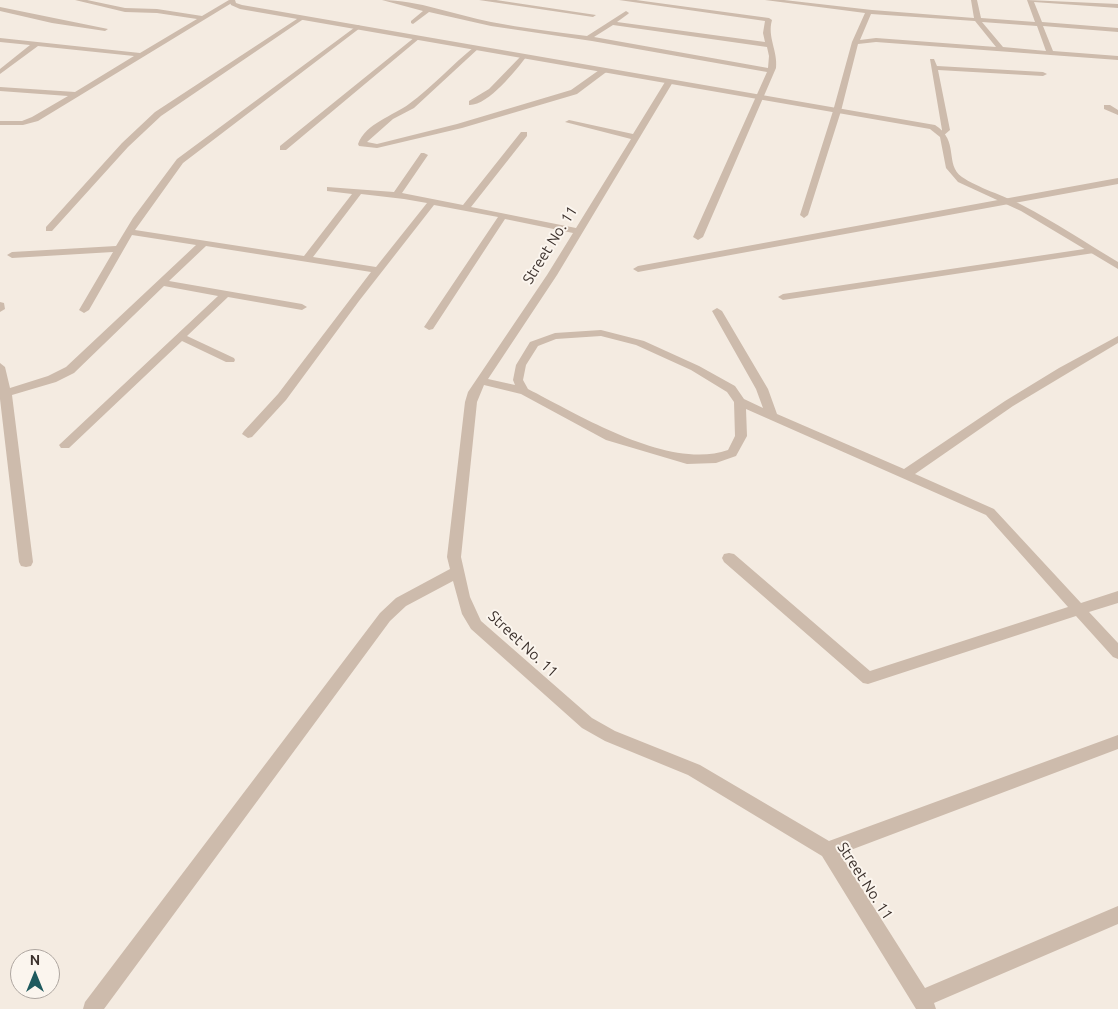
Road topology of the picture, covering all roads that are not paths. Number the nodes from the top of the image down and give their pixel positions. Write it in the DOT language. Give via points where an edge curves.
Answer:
graph roads {
  1 [pos="78,0"];
  2 [pos="385,0"];
  3 [pos="482,0"];
  4 [pos="622,0"];
  5 [pos="768,0"];
  6 [pos="974,0"];
  7 [pos="1030,0"];
  8 [pos="232,1"];
  9 [pos="514,2"];
  10 [pos="1118,6"];
  11 [pos="0,9"];
  12 [pos="429,9"];
  13 [pos="505,11"];
  14 [pos="869,12"];
  15 [pos="626,13"];
  16 [pos="593,15"];
  17 [pos="498,17"];
  18 [pos="202,18"];
  19 [pos="302,18"];
  20 [pos="978,21"];
  21 [pos="413,22"];
  22 [pos="612,22"];
  23 [pos="491,24"];
  24 [pos="1039,25"];
  25 [pos="358,27"];
  26 [pos="105,29"];
  27 [pos="1118,30"];
  28 [pos="417,38"];
  29 [pos="589,38"];
  30 [pos="0,40"];
  31 [pos="855,42"];
  32 [pos="36,44"];
  33 [pos="769,45"];
  34 [pos="476,48"];
  35 [pos="1002,50"];
  36 [pos="1050,53"];
  37 [pos="140,55"];
  38 [pos="524,56"];
  39 [pos="1118,58"];
  40 [pos="605,70"];
  41 [pos="771,71"];
  42 [pos="0,72"];
  43 [pos="1043,74"];
  44 [pos="669,82"];
  45 [pos="0,89"];
  46 [pos="76,94"];
  47 [pos="759,98"];
  48 [pos="472,103"];
  49 [pos="1107,107"];
  50 [pos="836,111"];
  51 [pos="1118,114"];
  52 [pos="569,122"];
  53 [pos="0,123"];
  54 [pos="524,134"];
  55 [pos="942,134"];
  56 [pos="634,137"];
  57 [pos="283,148"];
  58 [pos="424,155"];
  59 [pos="1118,181"];
  60 [pos="330,189"];
  61 [pos="358,192"];
  62 [pos="396,196"];
  63 [pos="1009,201"];
  64 [pos="432,202"];
  65 [pos="465,208"];
  66 [pos="804,215"];
  67 [pos="503,216"];
  68 [pos="49,229"];
  69 [pos="578,231"];
  70 [pos="129,232"];
  71 [pos="698,237"];
  72 [pos="203,244"];
  73 [pos="119,249"];
  74 [pos="1091,251"];
  75 [pos="12,255"];
  76 [pos="307,259"];
  77 [pos="1118,266"];
  78 [pos="638,269"];
  79 [pos="378,270"];
  80 [pos="162,283"];
  81 [pos="226,294"];
  82 [pos="783,297"];
  83 [pos="302,307"];
  84 [pos="84,310"];
  85 [pos="717,312"];
  86 [pos="430,327"];
  87 [pos="180,337"];
  88 [pos="1118,339"];
  89 [pos="230,360"];
  90 [pos="0,367"];
  91 [pos="482,381"];
  92 [pos="524,392"];
  93 [pos="3,394"];
  94 [pos="740,402"];
  95 [pos="773,418"];
  96 [pos="248,434"];
  97 [pos="66,445"];
  98 [pos="905,475"];
  99 [pos="729,558"];
  100 [pos="26,562"];
  101 [pos="457,572"];
  102 [pos="1118,597"];
  103 [pos="1080,611"];
  104 [pos="1118,653"];
  105 [pos="1118,742"];
  106 [pos="828,850"];
  107 [pos="1118,915"];
  108 [pos="924,1004"];
  109 [pos="92,1009"];
  1 -- 18 [label="street" via="125,10"];
  2 -- 12 [label="street"];
  3 -- 9 [label="street"];
  4 -- 33 [label="street" via="769,20 766,33"];
  5 -- 14 [label="street"];
  6 -- 20 [label="street"];
  7 -- 10 [label="street"];
  7 -- 24 [label="street"];
  8 -- 18 [label="street"];
  8 -- 19 [label="street" via="240,7"];
  9 -- 13 [label="street"];
  9 -- 16 [label="street"];
  11 -- 26 [label="street"];
  12 -- 21 [label="street"];
  12 -- 23 [label="street"];
  14 -- 20 [label="street"];
  14 -- 31 [label="street"];
  15 -- 22 [label="street"];
  17 -- 23 [label="street"];
  18 -- 37 [label="street"];
  19 -- 25 [label="street"];
  19 -- 68 [label="street" via="158,114"];
  20 -- 24 [label="street"];
  20 -- 35 [label="street"];
  22 -- 29 [label="street"];
  22 -- 33 [label="street"];
  23 -- 29 [label="street"];
  24 -- 27 [label="street"];
  24 -- 36 [label="street"];
  25 -- 28 [label="street"];
  25 -- 70 [label="street" via="180,161"];
  28 -- 34 [label="street"];
  28 -- 57 [label="street"];
  29 -- 41 [label="street"];
  30 -- 32 [label="street"];
  31 -- 35 [label="street" via="876,40"];
  31 -- 50 [label="street"];
  32 -- 37 [label="street"];
  32 -- 42 [label="street"];
  33 -- 41 [label="street" via="774,61"];
  34 -- 38 [label="street"];
  34 -- 40 [label="street" via="411,106 390,117 362,144 376,146 459,126 574,92"];
  35 -- 36 [label="street"];
  36 -- 39 [label="street"];
  37 -- 46 [label="street"];
  38 -- 40 [label="street"];
  38 -- 48 [label="street" via="492,91"];
  40 -- 44 [label="street"];
  41 -- 47 [label="street"];
  43 -- 55 [label="street" via="933,64 946,130"];
  44 -- 47 [label="street"];
  44 -- 56 [label="street, Street No. 11"];
  45 -- 46 [label="street"];
  46 -- 53 [label="street" via="30,121"];
  47 -- 50 [label="street"];
  47 -- 71 [label="street"];
  49 -- 51 [label="street"];
  50 -- 55 [label="street" via="932,127"];
  50 -- 66 [label="street"];
  52 -- 56 [label="street"];
  54 -- 65 [label="street"];
  55 -- 63 [label="street" via="954,174"];
  56 -- 69 [label="street, Street No. 11"];
  58 -- 62 [label="street"];
  59 -- 63 [label="street"];
  60 -- 61 [label="street"];
  61 -- 62 [label="street"];
  61 -- 76 [label="street"];
  62 -- 64 [label="street"];
  63 -- 74 [label="street"];
  63 -- 78 [label="street"];
  64 -- 65 [label="street"];
  64 -- 79 [label="street"];
  65 -- 67 [label="street"];
  67 -- 69 [label="street"];
  67 -- 86 [label="street"];
  69 -- 91 [label="street, Street No. 11"];
  70 -- 72 [label="street"];
  70 -- 73 [label="street"];
  72 -- 76 [label="street"];
  72 -- 80 [label="street"];
  73 -- 75 [label="street"];
  73 -- 84 [label="street"];
  74 -- 77 [label="street"];
  74 -- 82 [label="street"];
  76 -- 79 [label="street"];
  79 -- 96 [label="street" via="282,397"];
  80 -- 81 [label="street"];
  80 -- 93 [label="street" via="70,370"];
  81 -- 83 [label="street"];
  81 -- 87 [label="street"];
  85 -- 95 [label="street" via="762,389"];
  87 -- 89 [label="street"];
  87 -- 97 [label="street"];
  88 -- 98 [label="street" via="966,431"];
  90 -- 93 [label="street"];
  91 -- 92 [label="street"];
  91 -- 101 [label="street, Street No. 11" via="471,402 454,557"];
  92 -- 94 [label="street" via="610,438 687,460 716,459 732,452 741,436"];
  92 -- 94 [label="street" via="518,380 521,366 534,344 555,336 601,333 640,343 695,368 731,389"];
  93 -- 100 [label="street"];
  94 -- 95 [label="street"];
  95 -- 98 [label="street"];
  98 -- 103 [label="street" via="990,512"];
  99 -- 103 [label="street" via="868,678"];
  101 -- 106 [label="street, Street No. 11" via="469,614 476,625 587,723 610,736 694,770"];
  101 -- 109 [label="street" via="401,602 385,617"];
  102 -- 103 [label="street"];
  103 -- 104 [label="street"];
  105 -- 106 [label="street"];
  106 -- 108 [label="street, Street No. 11"];
  107 -- 108 [label="street"];
}
